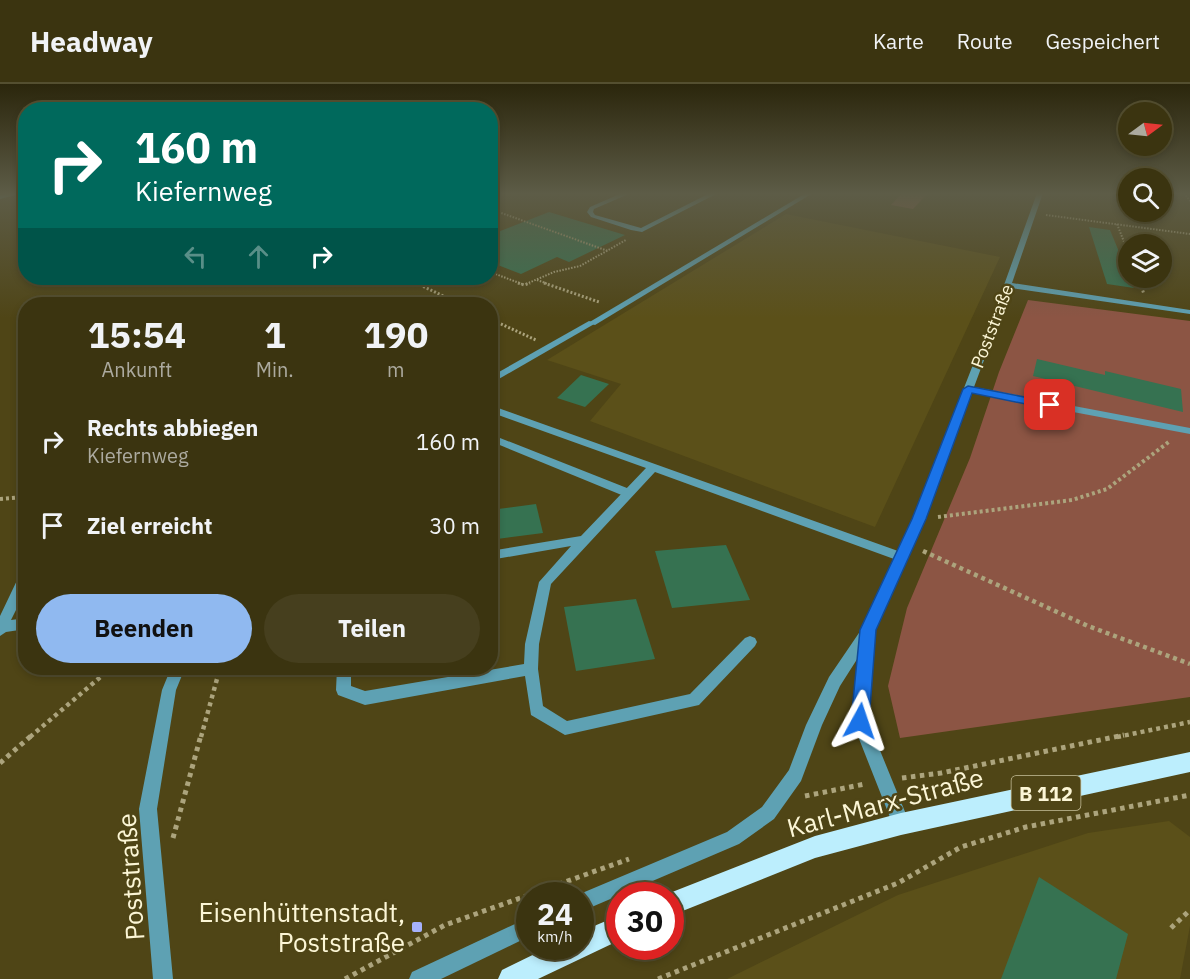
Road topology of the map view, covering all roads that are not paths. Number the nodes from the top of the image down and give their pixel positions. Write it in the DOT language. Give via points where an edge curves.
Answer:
graph roads {
  1 [pos="739,235"];
  2 [pos="1026,235"];
  3 [pos="1008,285"];
  4 [pos="1190,312"];
  5 [pos="498,377"];
  6 [pos="968,389"];
  7 [pos="498,411"];
  8 [pos="1186,431"];
  9 [pos="498,439"];
  10 [pos="654,467"];
  11 [pos="628,494"];
  12 [pos="582,540"];
  13 [pos="498,555"];
  14 [pos="902,557"];
  15 [pos="18,592"];
  16 [pos="18,625"];
  17 [pos="0,629"];
  18 [pos="868,630"];
  19 [pos="750,642"];
  20 [pos="531,669"];
  21 [pos="175,675"];
  22 [pos="344,675"];
  23 [pos="497,675"];
  24 [pos="498,675"];
  25 [pos="1190,762"];
  26 [pos="901,824"];
  27 [pos="594,897"];
  28 [pos="684,898"];
  29 [pos="516,932"];
  30 [pos="550,960"];
  31 [pos="163,979"];
  32 [pos="419,979"];
  33 [pos="511,979"];
  1 -- 5 [label="street"];
  2 -- 3 [label="street, Poststraße"];
  3 -- 4 [label="street"];
  3 -- 6 [label="street, Poststraße"];
  6 -- 8 [label="street"];
  6 -- 14 [label="street, Poststraße"];
  7 -- 10 [label="street"];
  9 -- 11 [label="street"];
  10 -- 11 [label="street"];
  10 -- 14 [label="street"];
  11 -- 12 [label="street"];
  12 -- 13 [label="street"];
  12 -- 20 [label="street" via="545,582"];
  14 -- 18 [label="street, Poststraße"];
  15 -- 17 [label="street"];
  16 -- 17 [label="street"];
  18 -- 26 [label="street, Poststraße" via="860,721"];
  18 -- 27 [label="street" via="834,682 795,775 768,813 733,838"];
  19 -- 20 [label="street" via="694,700 565,728 536,710"];
  20 -- 24 [label="street"];
  21 -- 31 [label="street, Poststraße" via="169,690 148,809"];
  22 -- 23 [label="street" via="343,690 365,698"];
  25 -- 26 [label="main road, Karl-Marx-Straße / B 112"];
  26 -- 28 [label="main road, Karl-Marx-Straße / B 112" via="815,847"];
  29 -- 32 [label="street"];
  30 -- 33 [label="main road"];
}
